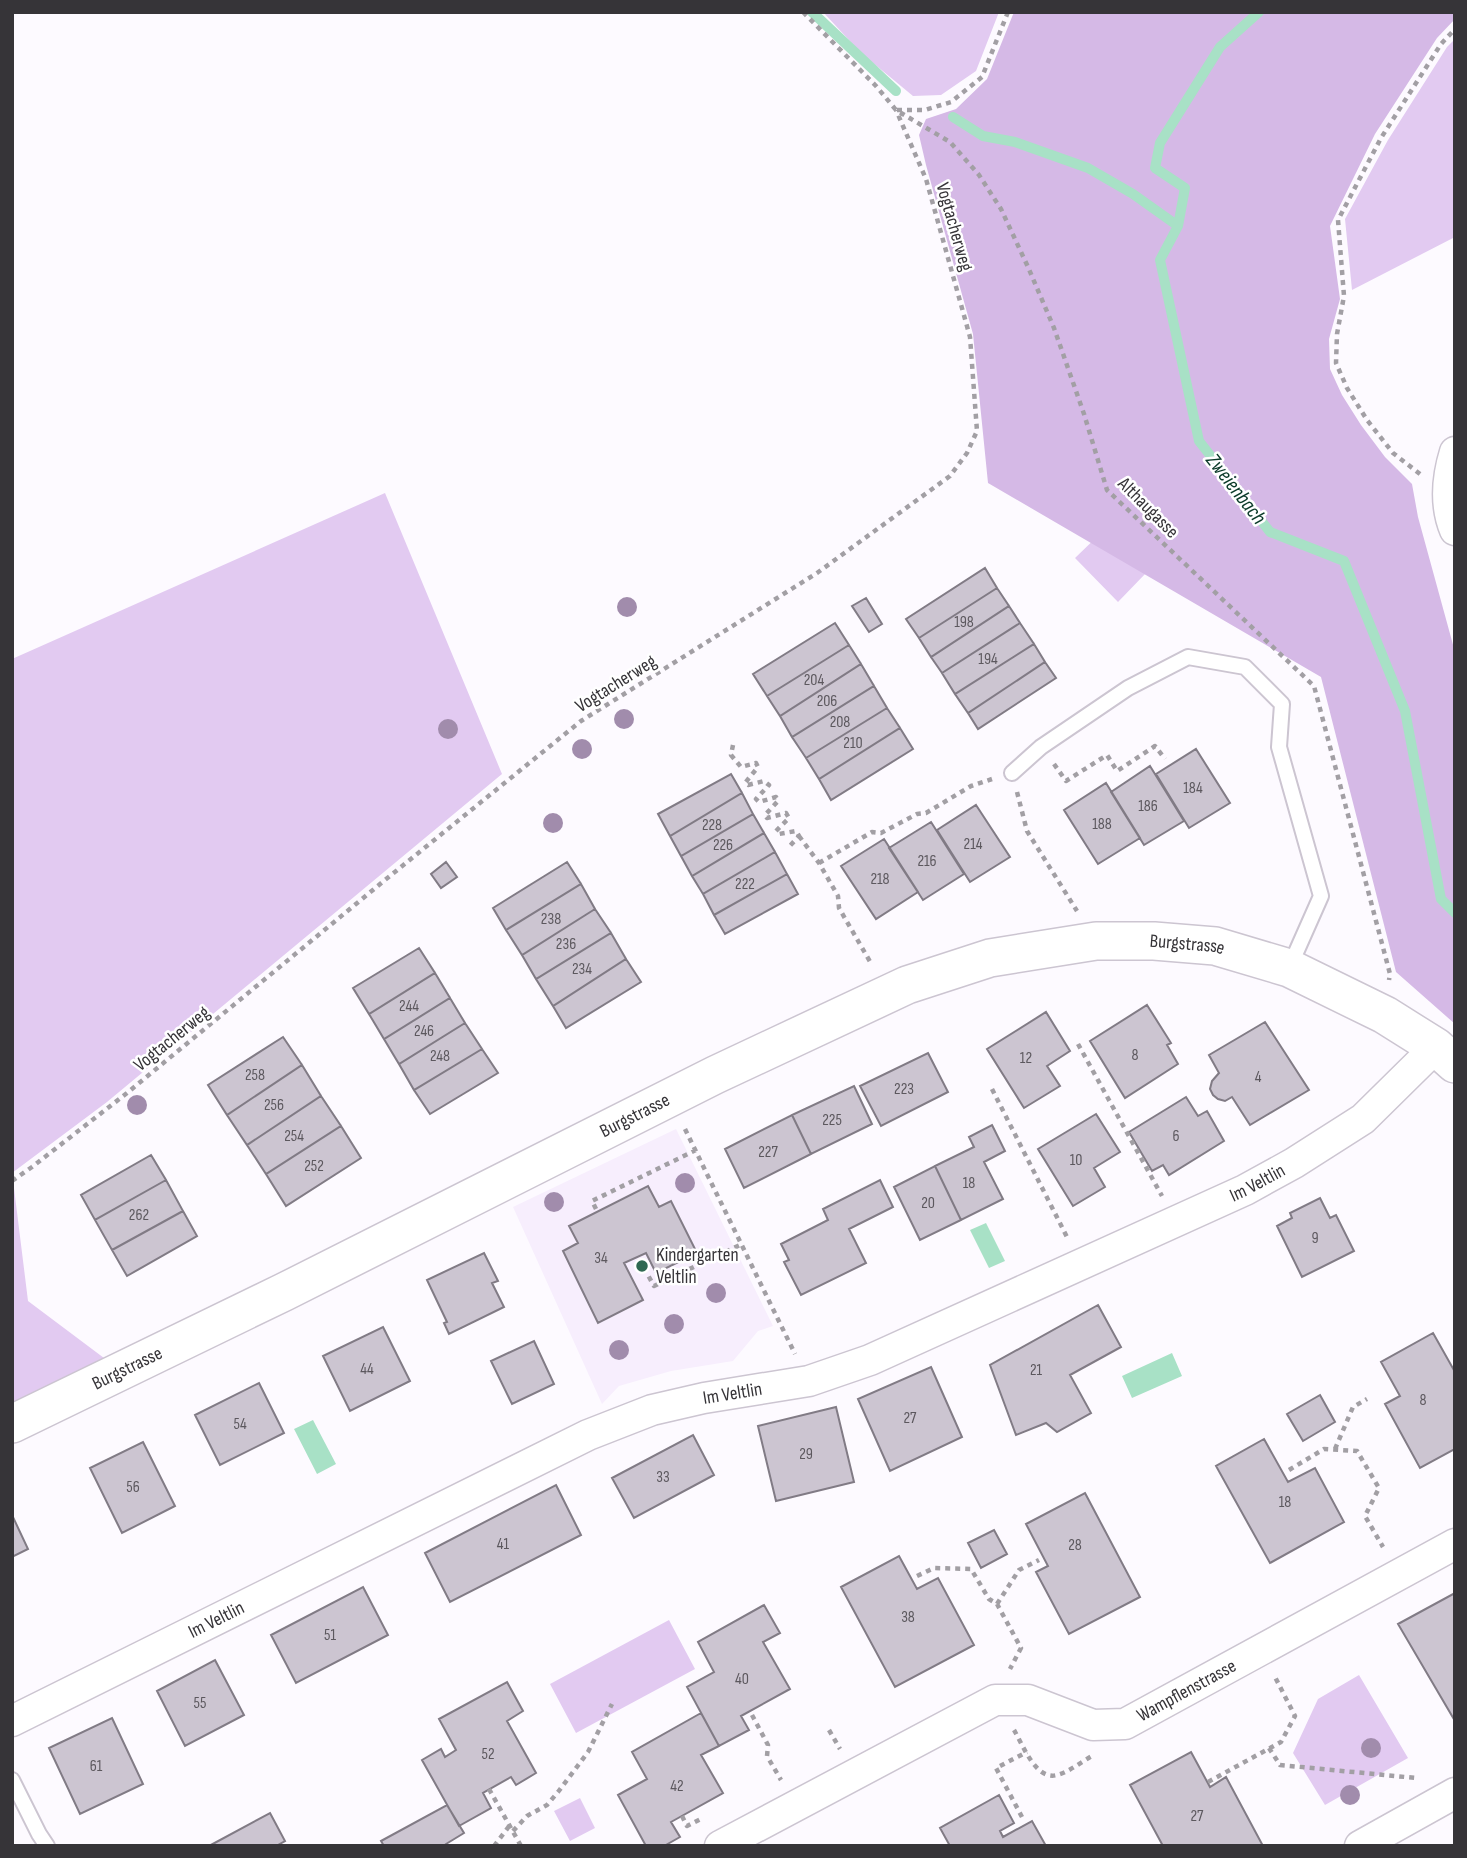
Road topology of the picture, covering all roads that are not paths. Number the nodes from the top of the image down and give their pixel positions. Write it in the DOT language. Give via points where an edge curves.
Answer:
graph roads {
  1 [pos="1455,453"];
  2 [pos="1455,530"];
  3 [pos="1012,773"];
  4 [pos="1289,968"];
  5 [pos="1445,1055"];
  6 [pos="12,1424"];
  7 [pos="1455,1544"];
  8 [pos="12,1721"];
  9 [pos="12,1780"];
  10 [pos="1455,1793"];
  11 [pos="47,1846"];
  12 [pos="720,1846"];
  13 [pos="1360,1846"];
  1 -- 2 [label="street" via="1448,481"];
  3 -- 4 [label="lane" via="1041,747 1128,688 1188,657 1245,667 1282,704 1279,747 1321,895"];
  4 -- 5 [label="street, Burgstrasse" via="1385,1016"];
  4 -- 6 [label="street, Burgstrasse" via="1216,946 1096,941 990,958 907,985 715,1075"];
  5 -- 8 [label="street, Im Veltlin" via="1363,1119 1245,1191 870,1360 809,1381 652,1410 588,1435"];
  7 -- 12 [label="street, Wampflenstrasse" via="1125,1724 1093,1725 1028,1700 995,1700"];
  9 -- 11 [label="lane"];
  10 -- 13 [label="street"];
}
